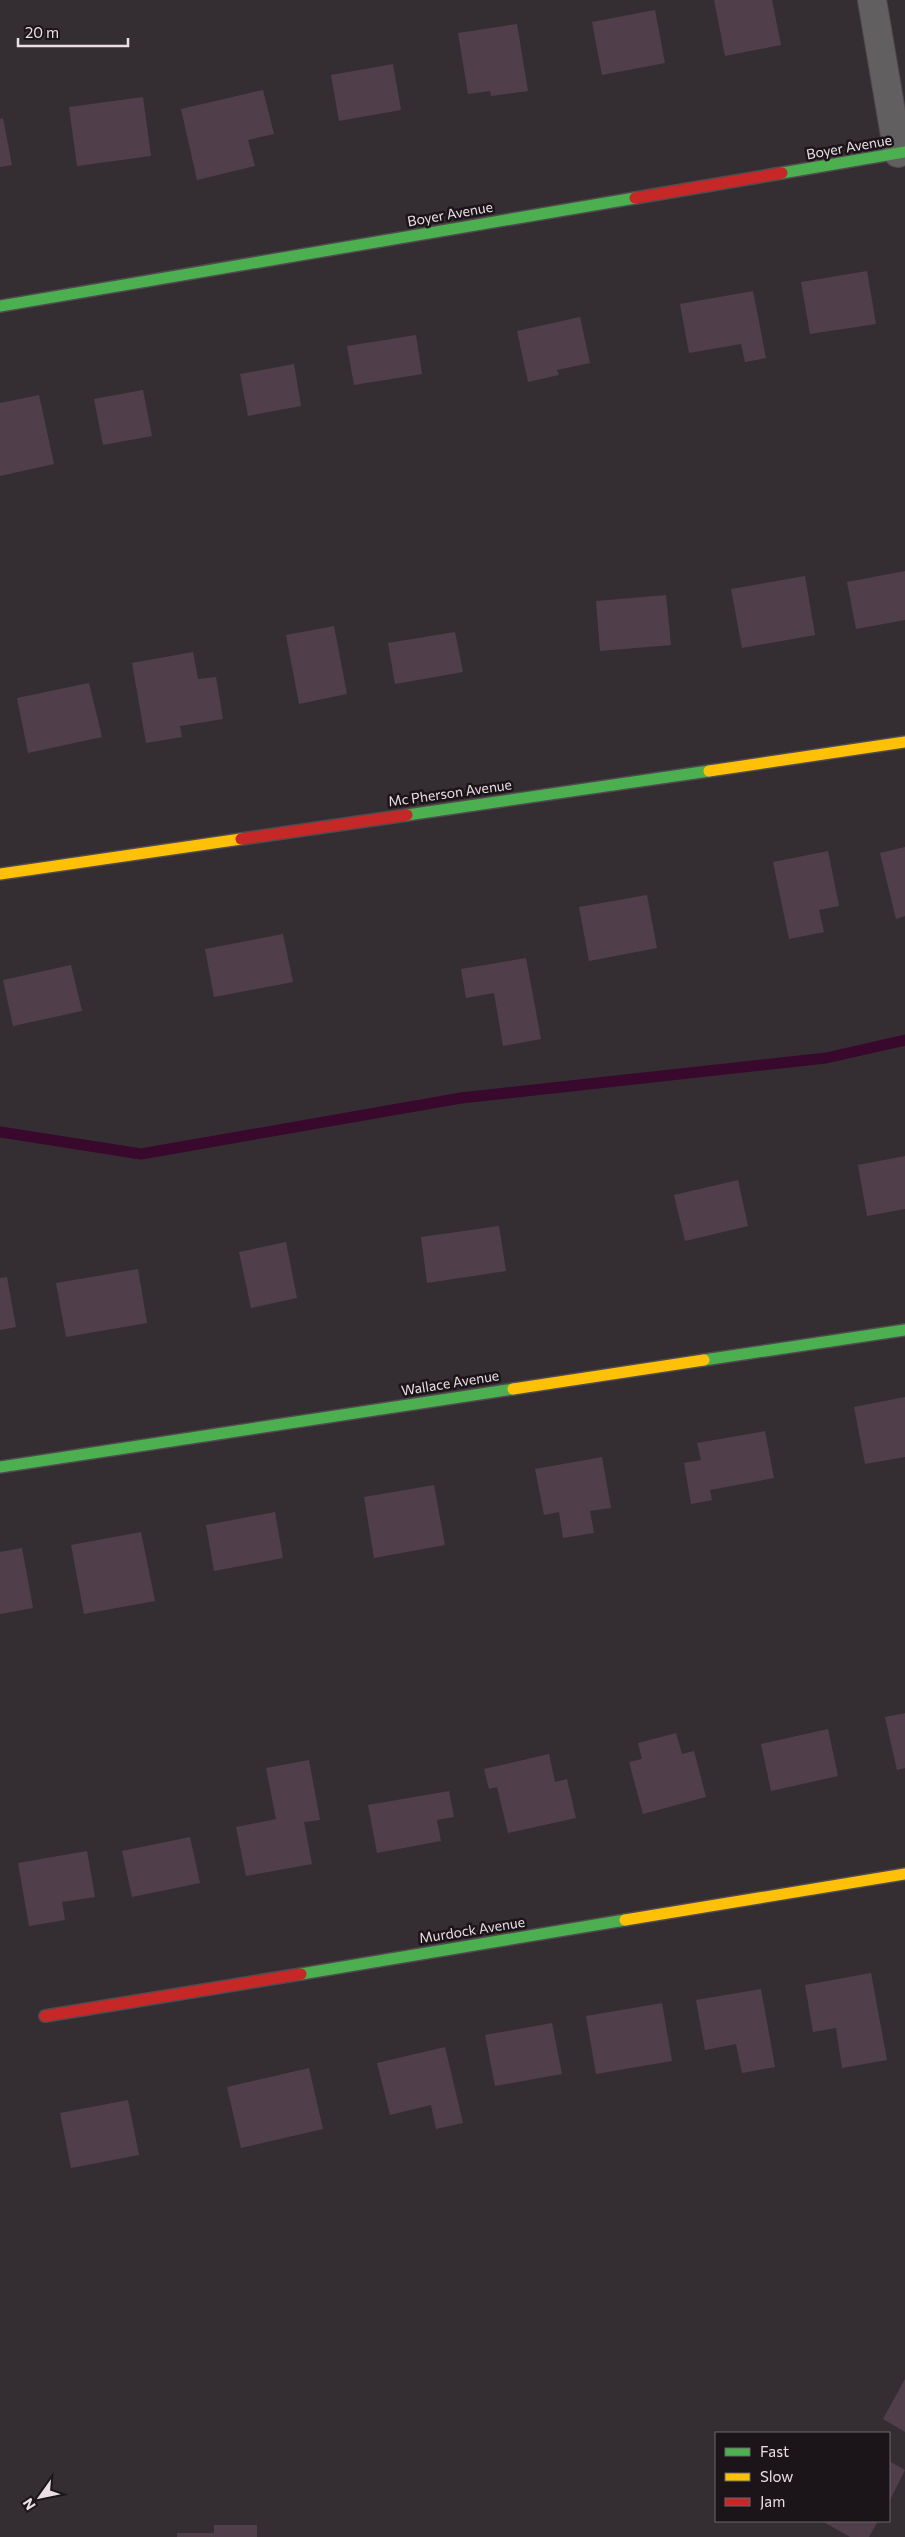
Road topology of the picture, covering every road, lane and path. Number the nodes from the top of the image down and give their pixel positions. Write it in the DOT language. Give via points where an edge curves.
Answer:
graph roads {
  1 [pos="872,0"];
  2 [pos="901,153"];
  3 [pos="0,306"];
  4 [pos="905,742"];
  5 [pos="0,874"];
  6 [pos="905,1330"];
  7 [pos="0,1467"];
  8 [pos="905,1874"];
  9 [pos="45,2016"];
  1 -- 2 [label="street"];
  2 -- 3 [label="street, Boyer Avenue"];
  4 -- 5 [label="street, Mc Pherson Avenue"];
  6 -- 7 [label="street, Wallace Avenue"];
  8 -- 9 [label="street, Murdock Avenue"];
}
